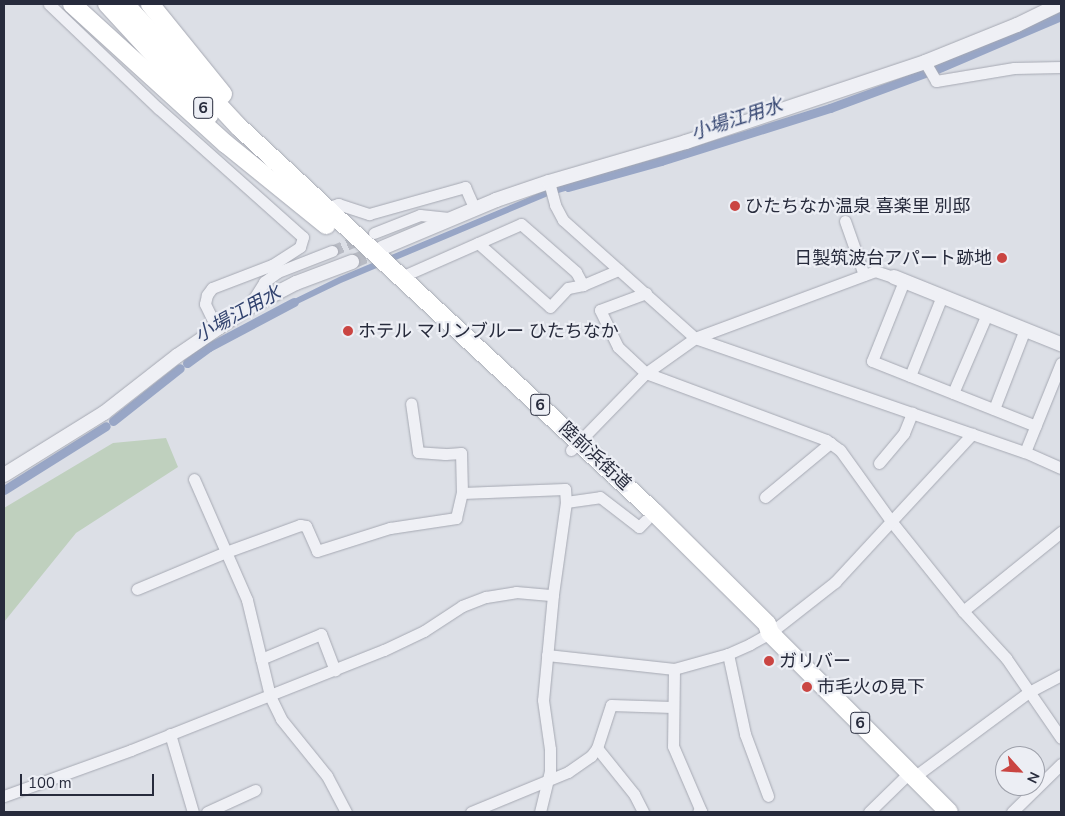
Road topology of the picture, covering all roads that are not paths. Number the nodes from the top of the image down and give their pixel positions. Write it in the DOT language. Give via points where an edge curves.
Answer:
graph roads {
  1 [pos="49,4"];
  2 [pos="72,4"];
  3 [pos="107,4"];
  4 [pos="125,4"];
  5 [pos="150,4"];
  6 [pos="1060,4"];
  7 [pos="925,62"];
  8 [pos="1061,67"];
  9 [pos="549,182"];
  10 [pos="301,186"];
  11 [pos="306,207"];
  12 [pos="325,208"];
  13 [pos="475,209"];
  14 [pos="452,218"];
  15 [pos="845,221"];
  16 [pos="374,233"];
  17 [pos="478,243"];
  18 [pos="382,248"];
  19 [pos="332,251"];
  20 [pos="352,262"];
  21 [pos="619,270"];
  22 [pos="864,275"];
  23 [pos="401,277"];
  24 [pos="899,279"];
  25 [pos="583,285"];
  26 [pos="646,293"];
  27 [pos="942,296"];
  28 [pos="248,308"];
  29 [pos="987,314"];
  30 [pos="217,328"];
  31 [pos="1025,329"];
  32 [pos="695,338"];
  33 [pos="1061,344"];
  34 [pos="1061,363"];
  35 [pos="646,373"];
  36 [pos="910,376"];
  37 [pos="953,393"];
  38 [pos="411,403"];
  39 [pos="994,409"];
  40 [pos="912,413"];
  41 [pos="1036,426"];
  42 [pos="972,434"];
  43 [pos="830,443"];
  44 [pos="575,445"];
  45 [pos="1025,452"];
  46 [pos="880,463"];
  47 [pos="1061,468"];
  48 [pos="4,475"];
  49 [pos="194,479"];
  50 [pos="462,492"];
  51 [pos="765,496"];
  52 [pos="566,502"];
  53 [pos="646,520"];
  54 [pos="891,522"];
  55 [pos="1061,532"];
  56 [pos="226,552"];
  57 [pos="137,589"];
  58 [pos="553,595"];
  59 [pos="962,611"];
  60 [pos="770,633"];
  61 [pos="728,654"];
  62 [pos="547,655"];
  63 [pos="261,658"];
  64 [pos="674,669"];
  65 [pos="335,670"];
  66 [pos="1061,675"];
  67 [pos="1029,692"];
  68 [pos="270,696"];
  69 [pos="672,707"];
  70 [pos="170,734"];
  71 [pos="1061,738"];
  72 [pos="597,748"];
  73 [pos="1061,764"];
  74 [pos="912,775"];
  75 [pos="548,781"];
  76 [pos="254,790"];
  77 [pos="4,796"];
  78 [pos="768,796"];
  79 [pos="193,812"];
  80 [pos="207,812"];
  81 [pos="346,812"];
  82 [pos="471,812"];
  83 [pos="540,812"];
  84 [pos="643,812"];
  85 [pos="698,812"];
  86 [pos="868,812"];
  87 [pos="949,812"];
  88 [pos="1012,812"];
  1 -- 30 [label="street" via="158,108 303,238 300,247 272,265 212,288 204,304"];
  2 -- 11 [label="highway" via="226,144"];
  3 -- 11 [label="highway, 6" via="211,117"];
  4 -- 10 [label="highway, 6" via="240,127"];
  5 -- 10 [label="highway"];
  6 -- 7 [label="street"];
  7 -- 8 [label="street" via="936,81 1014,68"];
  7 -- 9 [label="street" via="686,142"];
  9 -- 13 [label="street"];
  9 -- 21 [label="street" via="563,220"];
  10 -- 12 [label="highway, 陸前浜街道 / 6"];
  11 -- 44 [label="highway, 陸前浜街道 / 6"];
  12 -- 13 [label="street" via="338,204 369,214 465,187"];
  12 -- 23 [label="highway, 陸前浜街道 / 6"];
  13 -- 14 [label="street"];
  14 -- 16 [label="street" via="420,215"];
  14 -- 18 [label="street"];
  15 -- 22 [label="street"];
  17 -- 23 [label="street"];
  17 -- 25 [label="street" via="521,224 576,272"];
  17 -- 25 [label="street" via="550,307 568,288"];
  19 -- 28 [label="street" via="278,272 264,282"];
  20 -- 28 [label="street" via="296,283"];
  21 -- 25 [label="street"];
  21 -- 26 [label="street"];
  22 -- 24 [label="street" via="875,271"];
  22 -- 32 [label="street"];
  23 -- 44 [label="highway, 陸前浜街道 / 6"];
  24 -- 27 [label="street"];
  24 -- 36 [label="street" via="872,361"];
  26 -- 32 [label="street"];
  26 -- 35 [label="street" via="600,310 618,347"];
  27 -- 29 [label="street"];
  27 -- 36 [label="street"];
  28 -- 30 [label="street"];
  29 -- 31 [label="street"];
  29 -- 37 [label="street"];
  30 -- 48 [label="street" via="104,413"];
  31 -- 33 [label="street"];
  31 -- 39 [label="street"];
  32 -- 35 [label="street"];
  32 -- 40 [label="street"];
  34 -- 41 [label="street"];
  35 -- 43 [label="street"];
  35 -- 44 [label="street"];
  36 -- 37 [label="street"];
  37 -- 39 [label="street"];
  38 -- 50 [label="street" via="418,452 461,453"];
  39 -- 41 [label="street"];
  40 -- 42 [label="street"];
  40 -- 46 [label="street" via="904,433"];
  41 -- 45 [label="street"];
  42 -- 45 [label="street"];
  42 -- 54 [label="street"];
  43 -- 51 [label="street"];
  43 -- 54 [label="street" via="845,458"];
  44 -- 53 [label="highway, 陸前浜街道 / 6"];
  44 -- 60 [label="highway, 陸前浜街道 / 6" via="767,624"];
  45 -- 47 [label="street"];
  49 -- 56 [label="street"];
  50 -- 52 [label="street" via="565,489"];
  50 -- 56 [label="street" via="456,518 390,528 317,551 306,526 300,525"];
  52 -- 53 [label="street" via="600,497 638,527"];
  52 -- 58 [label="street"];
  53 -- 60 [label="highway, 陸前浜街道 / 6" via="760,631"];
  54 -- 59 [label="street"];
  54 -- 60 [label="street" via="835,582"];
  55 -- 59 [label="street"];
  56 -- 57 [label="street"];
  56 -- 63 [label="street" via="247,600"];
  58 -- 62 [label="street"];
  58 -- 65 [label="street" via="516,592 486,597 462,606 424,632"];
  59 -- 67 [label="street" via="1006,658"];
  60 -- 61 [label="street"];
  60 -- 74 [label="highway, 陸前浜街道 / 6"];
  61 -- 64 [label="street"];
  61 -- 78 [label="street" via="746,734"];
  62 -- 64 [label="street"];
  62 -- 75 [label="street" via="543,700 550,749"];
  63 -- 65 [label="street" via="321,634"];
  63 -- 68 [label="street"];
  64 -- 69 [label="street"];
  65 -- 68 [label="street"];
  66 -- 67 [label="street"];
  67 -- 71 [label="street"];
  67 -- 74 [label="street"];
  68 -- 70 [label="street"];
  68 -- 81 [label="street" via="281,719 327,776"];
  69 -- 72 [label="street" via="611,705"];
  69 -- 85 [label="street" via="673,746 701,811"];
  70 -- 77 [label="street"];
  70 -- 79 [label="street"];
  72 -- 75 [label="street" via="568,772"];
  72 -- 84 [label="street" via="634,794"];
  73 -- 88 [label="street"];
  74 -- 86 [label="street"];
  74 -- 87 [label="highway, 陸前浜街道 / 6"];
  75 -- 82 [label="street"];
  75 -- 83 [label="street"];
  76 -- 80 [label="street"];
}
